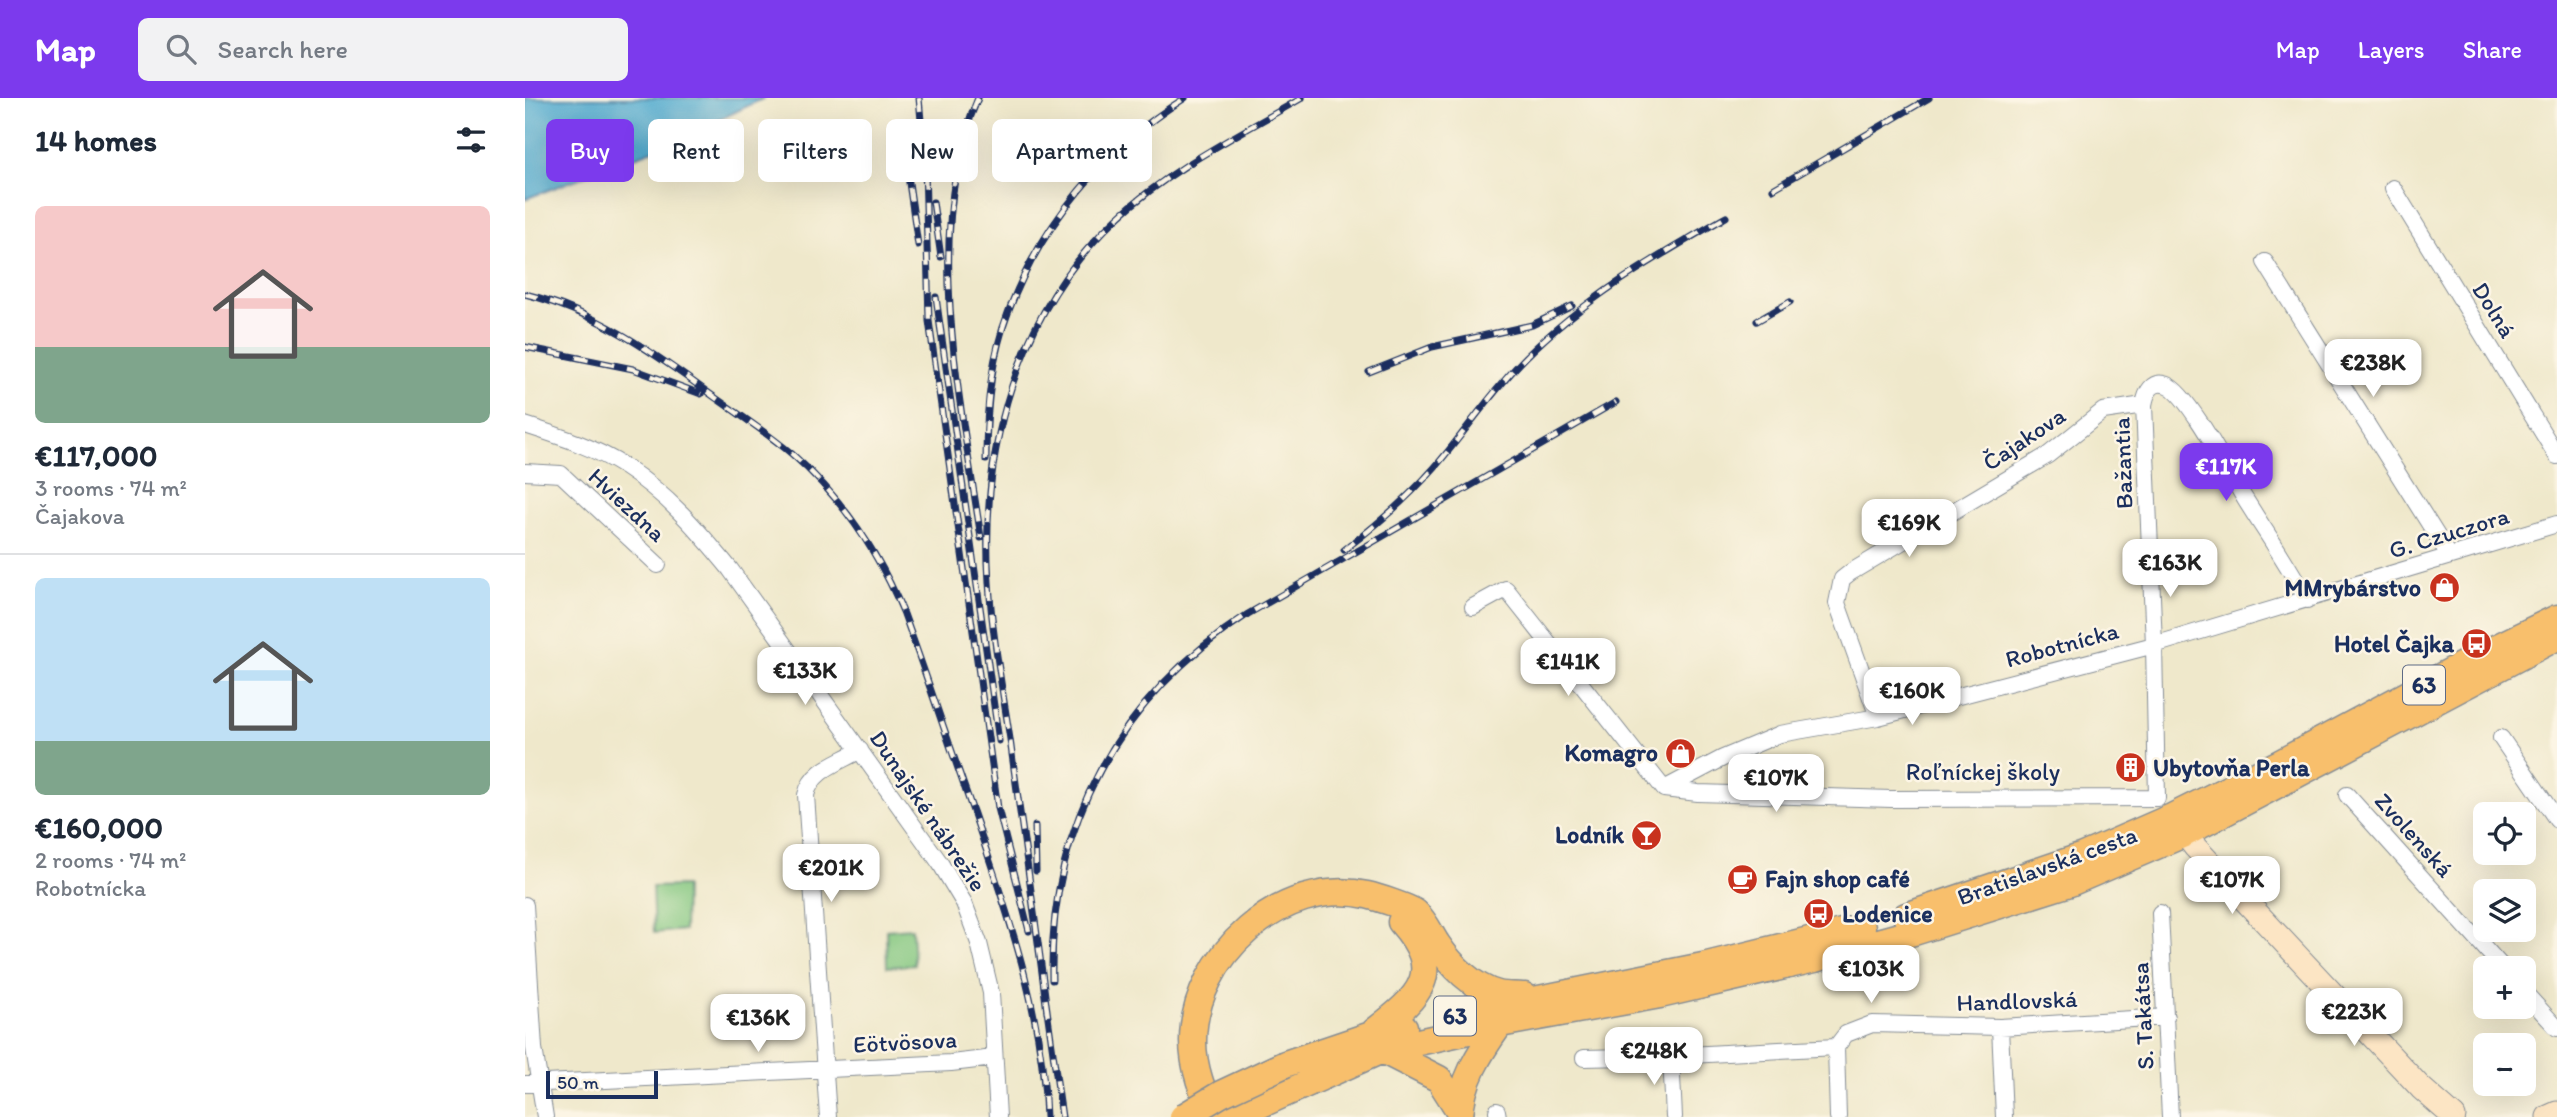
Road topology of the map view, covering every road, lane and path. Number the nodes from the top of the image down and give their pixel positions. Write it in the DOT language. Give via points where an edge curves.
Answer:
graph roads {
  1 [pos="2393,188"];
  2 [pos="2266,262"];
  3 [pos="2144,405"];
  4 [pos="525,425"];
  5 [pos="2557,456"];
  6 [pos="525,472"];
  7 [pos="2557,524"];
  8 [pos="2449,555"];
  9 [pos="658,565"];
  10 [pos="2307,600"];
  11 [pos="1472,607"];
  12 [pos="2557,618"];
  13 [pos="2557,636"];
  14 [pos="2154,645"];
  15 [pos="1878,717"];
  16 [pos="2501,737"];
  17 [pos="860,750"];
  18 [pos="1664,789"];
  19 [pos="2347,795"];
  20 [pos="2171,816"];
  21 [pos="2557,820"];
  22 [pos="1383,902"];
  23 [pos="525,905"];
  24 [pos="2160,913"];
  25 [pos="2492,956"];
  26 [pos="1540,997"];
  27 [pos="2536,1005"];
  28 [pos="2166,1017"];
  29 [pos="1500,1024"];
  30 [pos="2000,1027"];
  31 [pos="2557,1028"];
  32 [pos="1376,1042"];
  33 [pos="1836,1047"];
  34 [pos="1671,1056"];
  35 [pos="994,1058"];
  36 [pos="1584,1058"];
  37 [pos="824,1069"];
  38 [pos="1291,1075"];
  39 [pos="533,1083"];
  40 [pos="2557,1113"];
  41 [pos="1460,1114"];
  42 [pos="2171,1116"];
  43 [pos="545,1117"];
  44 [pos="828,1117"];
  45 [pos="998,1117"];
  46 [pos="1183,1117"];
  47 [pos="1215,1117"];
  48 [pos="1233,1117"];
  49 [pos="1674,1117"];
  50 [pos="1838,1117"];
  51 [pos="2004,1117"];
  52 [pos="2454,1117"];
  53 [pos="2548,1117"];
  1 -- 5 [label="street, Dolná"];
  2 -- 8 [label="street"];
  3 -- 10 [label="street, Bažantia" via="2147,391 2157,384 2171,387 2195,416"];
  3 -- 14 [label="street, Bažantia"];
  3 -- 15 [label="street, Čajakova" via="2103,411 2048,455 1842,579 1837,603"];
  4 -- 17 [label="street, Dunajské nábrežie" via="571,439 624,466 695,526"];
  6 -- 9 [label="street, Hviezdna" via="561,474"];
  7 -- 8 [label="street, G. Czuczora"];
  8 -- 10 [label="street, G. Czuczora"];
  10 -- 14 [label="street, G. Czuczora"];
  11 -- 18 [label="street" via="1506,590"];
  12 -- 20 [label="main road, Bratislavská cesta / 63"];
  13 -- 20 [label="main road, Bratislavská cesta / 63"];
  14 -- 15 [label="street, Robotnícka"];
  14 -- 20 [label="street, Bažantia"];
  15 -- 18 [label="street, Robotnícka" via="1780,734"];
  16 -- 21 [label="street"];
  17 -- 35 [label="street, Dunajské nábrežie" via="940,863 973,923 991,993"];
  17 -- 37 [label="street" via="823,769 809,783 806,795"];
  18 -- 20 [label="street, Roľníckej školy"];
  19 -- 25 [label="street, Zvolenská"];
  20 -- 26 [label="main road, Bratislavská cesta / 63" via="2083,856 1915,913 1716,963"];
  20 -- 29 [label="main road, Bratislavská cesta / 63" via="2070,883 1914,932 1706,985"];
  20 -- 52 [label="main road" via="2421,1088"];
  22 -- 26 [label="main road" via="1416,912 1449,962 1471,980 1497,994"];
  22 -- 32 [label="main road" via="1417,944 1425,974"];
  22 -- 47 [label="main road" via="1339,893 1280,907 1257,922 1223,957 1201,998 1193,1040 1198,1074"];
  23 -- 39 [label="street"];
  24 -- 28 [label="street, S. Takátsa"];
  26 -- 32 [label="main road, Bratislavská cesta / 63"];
  27 -- 31 [label="street"];
  28 -- 30 [label="street, Handlovská"];
  28 -- 42 [label="street, S. Takátsa"];
  29 -- 32 [label="main road, Bratislavská cesta / 63"];
  29 -- 41 [label="main road" via="1468,1074"];
  30 -- 33 [label="street, Handlovská" via="1872,1024 1846,1034"];
  30 -- 51 [label="street"];
  32 -- 38 [label="main road, Bratislavská cesta / 63"];
  32 -- 41 [label="main road" via="1439,1079"];
  33 -- 34 [label="street"];
  33 -- 50 [label="street"];
  34 -- 36 [label="street"];
  34 -- 49 [label="street"];
  35 -- 37 [label="street, Eötvösova"];
  35 -- 45 [label="street, Dunajské nábrežie"];
  37 -- 39 [label="street, Eötvösova"];
  37 -- 44 [label="street"];
  38 -- 46 [label="main road, Bratislavská cesta / 63, bridge" via="1221,1094"];
  38 -- 48 [label="main road, Bratislavská cesta / 63"];
  39 -- 43 [label="street"];
  40 -- 53 [label="main road"];
}
